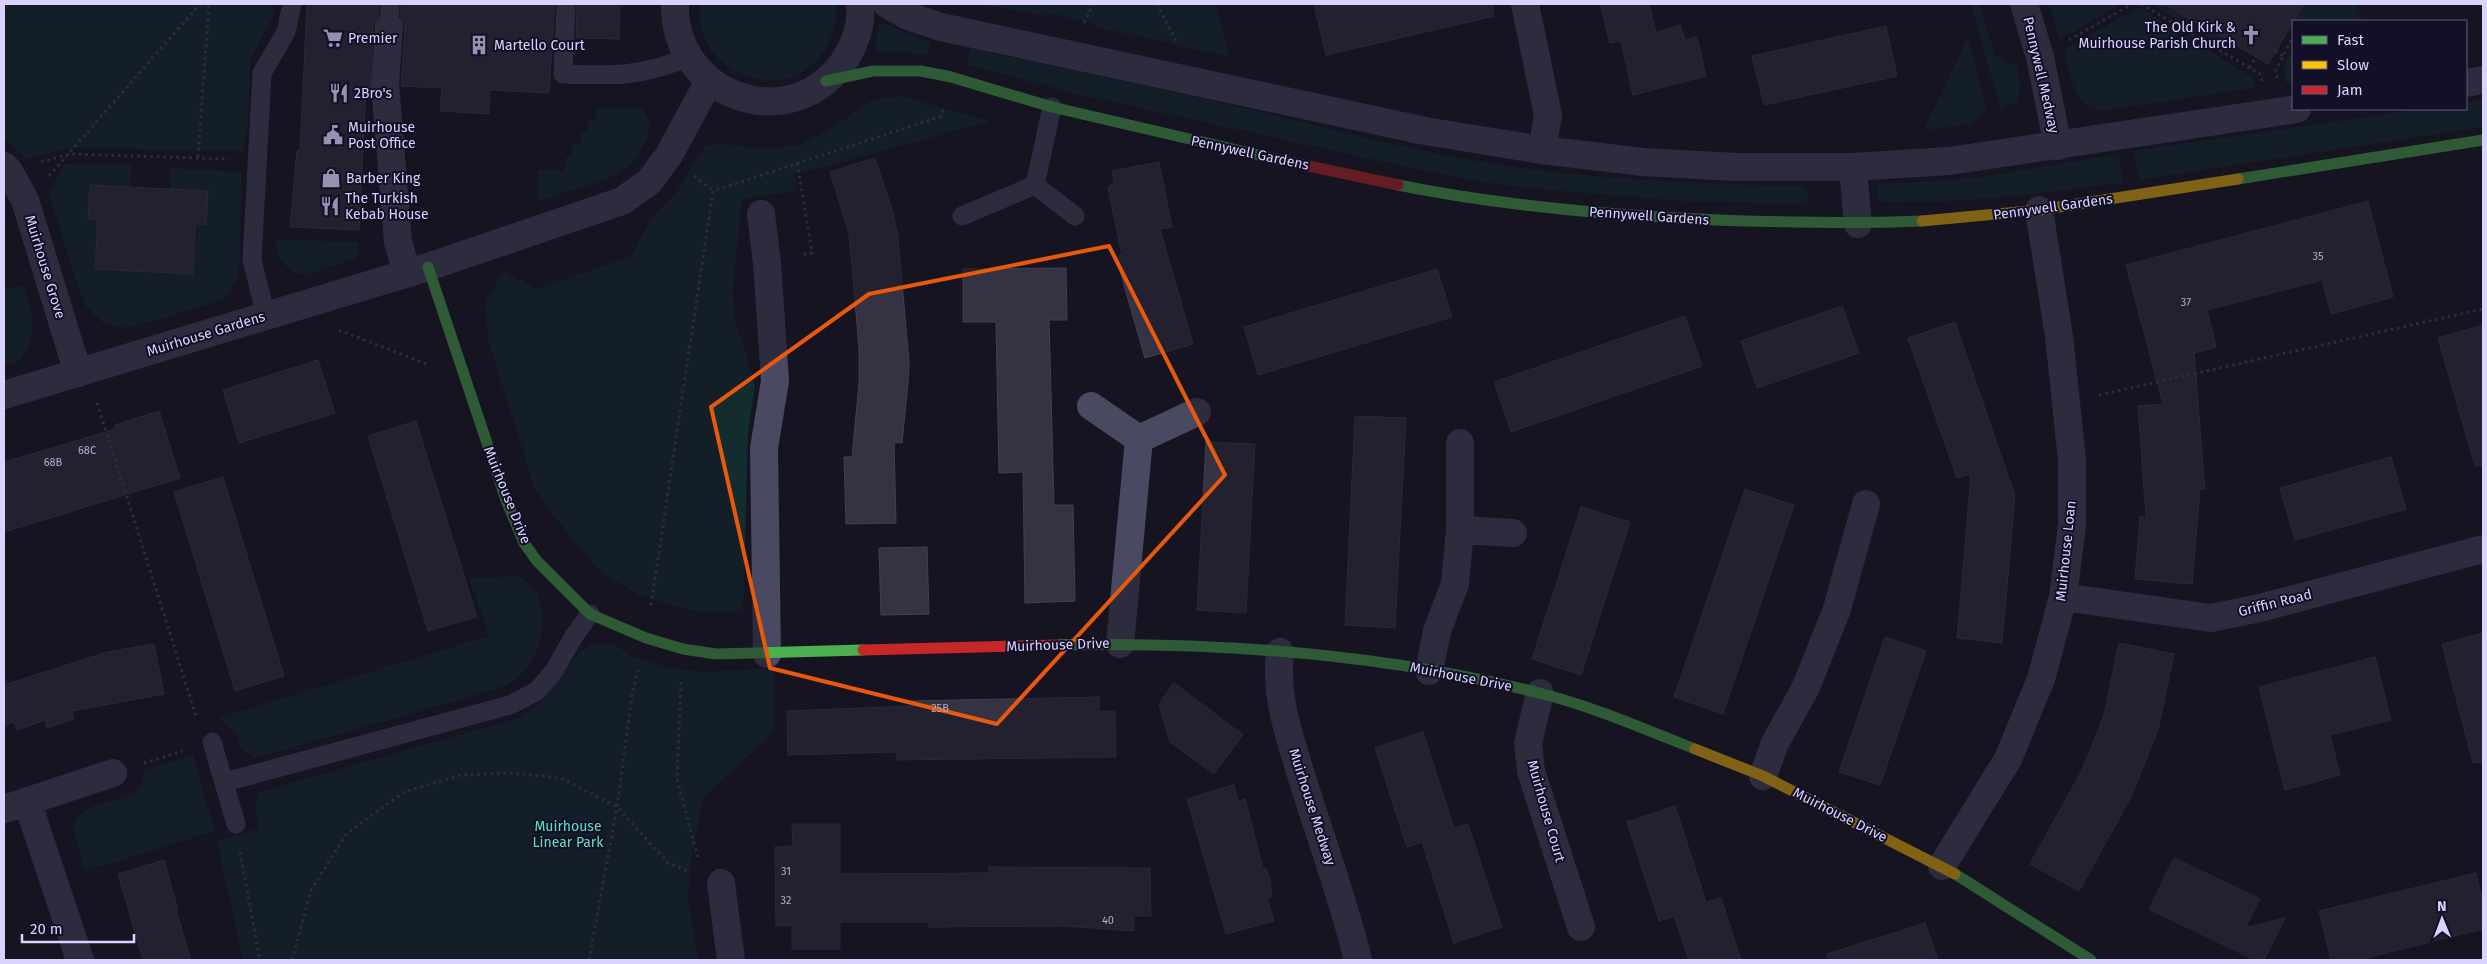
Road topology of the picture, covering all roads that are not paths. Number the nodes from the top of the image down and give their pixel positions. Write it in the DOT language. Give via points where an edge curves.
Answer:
graph roads {
  1 [pos="292,4"];
  2 [pos="566,4"];
  3 [pos="675,4"];
  4 [pos="860,4"];
  5 [pos="887,4"];
  6 [pos="1525,4"];
  7 [pos="2024,4"];
  8 [pos="389,16"];
  9 [pos="688,56"];
  10 [pos="2483,80"];
  11 [pos="710,81"];
  12 [pos="826,81"];
  13 [pos="2467,83"];
  14 [pos="1052,107"];
  15 [pos="2282,111"];
  16 [pos="2483,140"];
  17 [pos="2058,146"];
  18 [pos="1542,150"];
  19 [pos="1853,167"];
  20 [pos="6,168"];
  21 [pos="1035,185"];
  22 [pos="2039,210"];
  23 [pos="761,214"];
  24 [pos="962,216"];
  25 [pos="1075,216"];
  26 [pos="1858,224"];
  27 [pos="418,270"];
  28 [pos="276,313"];
  29 [pos="82,371"];
  30 [pos="4,395"];
  31 [pos="1091,406"];
  32 [pos="1197,412"];
  33 [pos="1139,439"];
  34 [pos="1460,443"];
  35 [pos="1866,504"];
  36 [pos="1460,530"];
  37 [pos="1513,533"];
  38 [pos="2483,548"];
  39 [pos="2063,597"];
  40 [pos="590,614"];
  41 [pos="1120,644"];
  42 [pos="1280,652"];
  43 [pos="767,654"];
  44 [pos="1429,672"];
  45 [pos="1540,693"];
  46 [pos="212,742"];
  47 [pos="113,774"];
  48 [pos="1763,776"];
  49 [pos="225,782"];
  50 [pos="16,805"];
  51 [pos="236,824"];
  52 [pos="1942,866"];
  53 [pos="712,880"];
  54 [pos="1582,927"];
  55 [pos="80,960"];
  56 [pos="731,960"];
  57 [pos="1358,960"];
  58 [pos="2091,960"];
  1 -- 28 [label="lane" via="286,32 262,73 252,260"];
  2 -- 9 [label="lane" via="563,74 630,75 665,67"];
  3 -- 9 [label="street, Pennywell Gardens" via="675,24"];
  4 -- 12 [label="street, Pennywell Gardens" via="858,30 851,49"];
  5 -- 18 [label="street" via="908,16 941,27 1425,131"];
  6 -- 18 [label="street" via="1548,115"];
  7 -- 17 [label="street, Pennywell Medway" via="2040,57"];
  8 -- 27 [label="street" via="384,84 398,242"];
  9 -- 11 [label="street, Pennywell Gardens"];
  10 -- 13 [label="street"];
  11 -- 12 [label="street, Pennywell Gardens" via="727,92 768,102 789,99"];
  11 -- 27 [label="street, Muirhouse Gardens" via="669,155 649,182 622,201"];
  12 -- 14 [label="street, Pennywell Gardens" via="873,72 921,71"];
  14 -- 21 [label="lane"];
  14 -- 26 [label="street, Pennywell Gardens" via="1225,149 1389,183 1551,208 1656,218"];
  15 -- 17 [label="street"];
  16 -- 22 [label="street, Pennywell Gardens"];
  17 -- 19 [label="street" via="1949,161"];
  18 -- 19 [label="street" via="1737,167"];
  19 -- 26 [label="street"];
  20 -- 29 [label="street, Muirhouse Grove" via="25,200"];
  21 -- 24 [label="lane"];
  21 -- 25 [label="lane"];
  22 -- 26 [label="street, Pennywell Gardens"];
  22 -- 39 [label="street, Muirhouse Loan" via="2059,336 2072,460 2072,525"];
  23 -- 43 [label="street" via="775,380 764,448"];
  27 -- 28 [label="street, Muirhouse Gardens"];
  27 -- 40 [label="street, Muirhouse Drive" via="465,380 524,543 537,561"];
  28 -- 29 [label="street, Muirhouse Gardens"];
  29 -- 30 [label="street, Muirhouse Gardens"];
  31 -- 33 [label="street"];
  32 -- 33 [label="street"];
  33 -- 41 [label="street"];
  34 -- 36 [label="street"];
  35 -- 48 [label="street" via="1837,609 1806,688 1775,743"];
  36 -- 37 [label="street"];
  36 -- 44 [label="street" via="1455,584 1437,631"];
  38 -- 39 [label="street, Griffin Road" via="2260,608 2211,618"];
  39 -- 52 [label="street, Muirhouse Loan" via="2041,679 2008,759"];
  40 -- 43 [label="street, Muirhouse Drive" via="646,638 683,649 716,654"];
  40 -- 49 [label="lane" via="537,692 510,705"];
  41 -- 42 [label="street, Muirhouse Drive"];
  41 -- 43 [label="street, Muirhouse Drive"];
  42 -- 44 [label="street, Muirhouse Drive" via="1384,663"];
  42 -- 57 [label="street, Muirhouse Medway" via="1277,675 1281,708 1345,906"];
  44 -- 45 [label="street, Muirhouse Drive"];
  45 -- 48 [label="street, Muirhouse Drive" via="1610,716"];
  45 -- 54 [label="street, Muirhouse Court" via="1528,743 1531,771"];
  46 -- 49 [label="lane"];
  47 -- 50 [label="street"];
  48 -- 52 [label="street, Muirhouse Drive"];
  49 -- 51 [label="lane"];
  50 -- 55 [label="street"];
  52 -- 58 [label="street, Muirhouse Drive"];
  53 -- 56 [label="street"];
}
